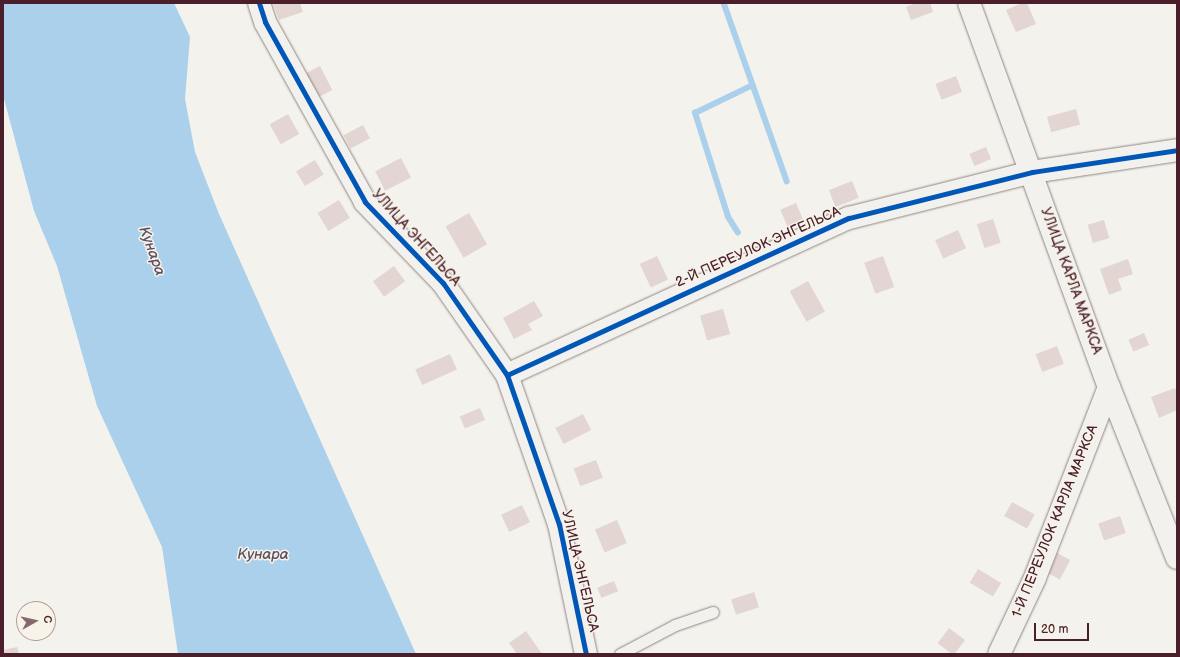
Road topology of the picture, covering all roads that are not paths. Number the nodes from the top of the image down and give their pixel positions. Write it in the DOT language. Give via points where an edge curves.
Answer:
graph roads {
  1 [pos="259,3"];
  2 [pos="969,3"];
  3 [pos="1177,150"];
  4 [pos="1032,172"];
  5 [pos="507,375"];
  6 [pos="1109,387"];
  7 [pos="1177,558"];
  8 [pos="713,612"];
  9 [pos="586,654"];
  10 [pos="620,654"];
  11 [pos="999,654"];
  1 -- 5 [label="street, УЛИЦА ЭНГЕЛЬСА" via="265,22 365,202 443,283"];
  2 -- 4 [label="street, УЛИЦА КАРЛА МАРКСА"];
  3 -- 4 [label="street, 2-Й ПЕРЕУЛОК ЭНГЕЛЬСА"];
  4 -- 5 [label="street, 2-Й ПЕРЕУЛОК ЭНГЕЛЬСА" via="850,218"];
  4 -- 6 [label="street, УЛИЦА КАРЛА МАРКСА"];
  5 -- 9 [label="street, УЛИЦА ЭНГЕЛЬСА" via="559,524"];
  6 -- 7 [label="street, УЛИЦА КАРЛА МАРКСА"];
  6 -- 11 [label="street, 1-Й ПЕРЕУЛОК КАРЛА МАРКСА" via="1035,578"];
  8 -- 10 [label="lane" via="675,625"];
}
